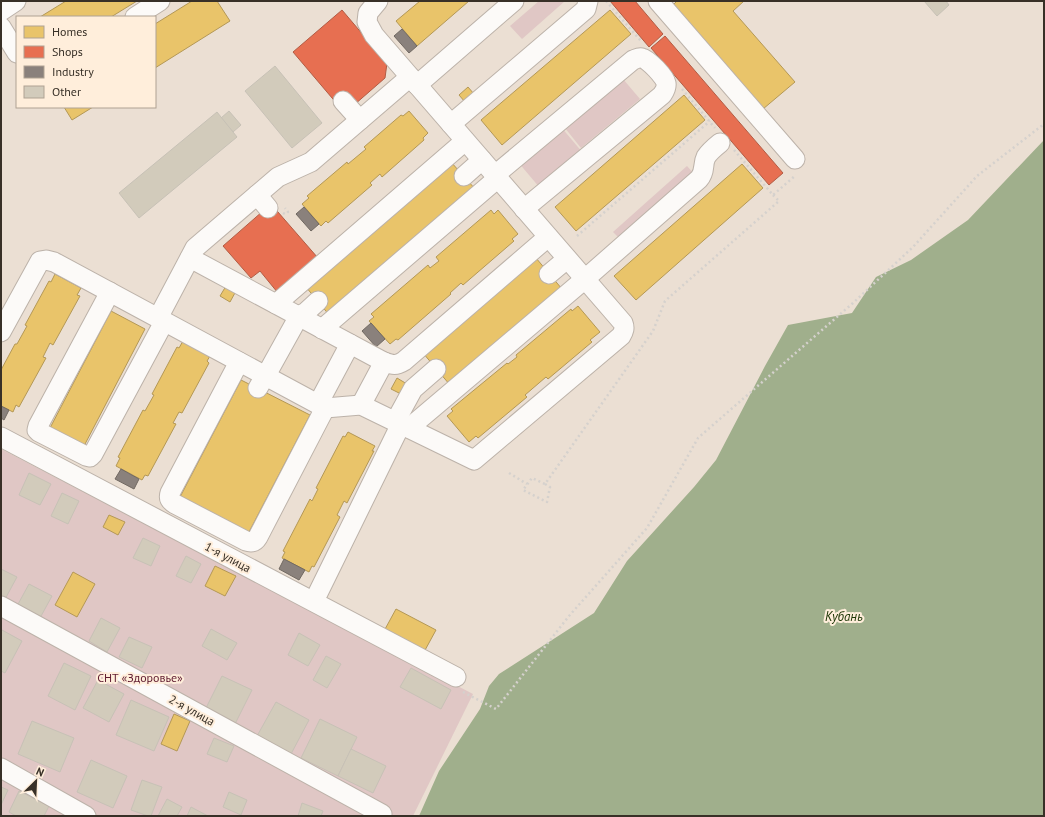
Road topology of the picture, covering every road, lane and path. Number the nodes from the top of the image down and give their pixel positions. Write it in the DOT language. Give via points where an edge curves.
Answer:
graph roads {
  1 [pos="16,1"];
  2 [pos="160,1"];
  3 [pos="378,1"];
  4 [pos="514,1"];
  5 [pos="588,1"];
  6 [pos="606,1"];
  7 [pos="660,2"];
  8 [pos="1,11"];
  9 [pos="137,16"];
  10 [pos="1,27"];
  11 [pos="642,42"];
  12 [pos="16,51"];
  13 [pos="413,81"];
  14 [pos="681,88"];
  15 [pos="343,101"];
  16 [pos="360,120"];
  17 [pos="710,122"];
  18 [pos="451,124"];
  19 [pos="1044,124"];
  20 [pos="723,140"];
  21 [pos="466,141"];
  22 [pos="795,159"];
  23 [pos="482,160"];
  24 [pos="464,176"];
  25 [pos="496,177"];
  26 [pos="773,195"];
  27 [pos="524,210"];
  28 [pos="577,236"];
  29 [pos="548,237"];
  30 [pos="190,258"];
  31 [pos="567,258"];
  32 [pos="549,274"];
  33 [pos="585,279"];
  34 [pos="110,292"];
  35 [pos="318,301"];
  36 [pos="276,304"];
  37 [pos="299,316"];
  38 [pos="161,320"];
  39 [pos="322,329"];
  40 [pos="1,332"];
  41 [pos="350,344"];
  42 [pos="239,362"];
  43 [pos="384,362"];
  44 [pos="436,369"];
  45 [pos="262,382"];
  46 [pos="361,405"];
  47 [pos="321,406"];
  48 [pos="402,425"];
  49 [pos="1,437"];
  50 [pos="509,472"];
  51 [pos="527,484"];
  52 [pos="545,484"];
  53 [pos="318,593"];
  54 [pos="1,606"];
  55 [pos="458,684"];
  56 [pos="1,768"];
  57 [pos="382,814"];
  58 [pos="86,816"];
  1 -- 8 [label="street"];
  2 -- 9 [label="street"];
  3 -- 13 [label="street" via="368,13 367,22 374,35"];
  4 -- 13 [label="street"];
  5 -- 18 [label="street" via="586,8"];
  6 -- 11 [label="path"];
  7 -- 22 [label="street"];
  10 -- 12 [label="street"];
  13 -- 16 [label="street"];
  13 -- 18 [label="street"];
  14 -- 17 [label="path"];
  15 -- 16 [label="street"];
  16 -- 30 [label="street" via="311,162 278,177 262,201 195,248"];
  17 -- 20 [label="path"];
  17 -- 28 [label="path"];
  18 -- 21 [label="street"];
  19 -- 55 [label="path" via="977,176 914,247 698,438 647,528 570,616 496,709"];
  20 -- 26 [label="path"];
  20 -- 33 [label="street" via="705,159 702,176"];
  21 -- 23 [label="street"];
  21 -- 36 [label="street"];
  22 -- 26 [label="path" via="803,169"];
  23 -- 24 [label="street"];
  23 -- 25 [label="street"];
  25 -- 27 [label="street"];
  25 -- 27 [label="street" via="633,60 643,58 664,79 666,84 662,95"];
  25 -- 39 [label="street"];
  26 -- 52 [label="path" via="779,201 665,301 653,331"];
  27 -- 29 [label="street"];
  29 -- 31 [label="street"];
  29 -- 43 [label="street" via="404,361 398,365"];
  30 -- 36 [label="street"];
  30 -- 38 [label="street"];
  31 -- 32 [label="street"];
  31 -- 33 [label="street"];
  33 -- 48 [label="street"];
  33 -- 48 [label="street" via="623,323 624,332 474,460"];
  34 -- 38 [label="street" via="131,313"];
  34 -- 38 [label="street" via="38,426 39,432 86,456 93,454"];
  34 -- 40 [label="street" via="54,262 40,261"];
  35 -- 37 [label="street"];
  36 -- 37 [label="street"];
  37 -- 39 [label="street"];
  37 -- 45 [label="street"];
  38 -- 42 [label="street"];
  39 -- 41 [label="street"];
  41 -- 43 [label="street"];
  41 -- 47 [label="street"];
  42 -- 45 [label="street"];
  42 -- 47 [label="street" via="170,493 170,501 175,504 250,543 255,541"];
  43 -- 46 [label="street"];
  44 -- 48 [label="street" via="413,389"];
  45 -- 47 [label="street" via="296,400"];
  46 -- 47 [label="street"];
  46 -- 48 [label="street"];
  48 -- 53 [label="street"];
  49 -- 55 [label="street, 1-я улица"];
  50 -- 51 [label="path"];
  51 -- 52 [label="path" via="532,478"];
  51 -- 52 [label="path" via="523,490 548,502 550,486"];
  54 -- 57 [label="street, 2-я улица"];
  56 -- 58 [label="street"];
}
